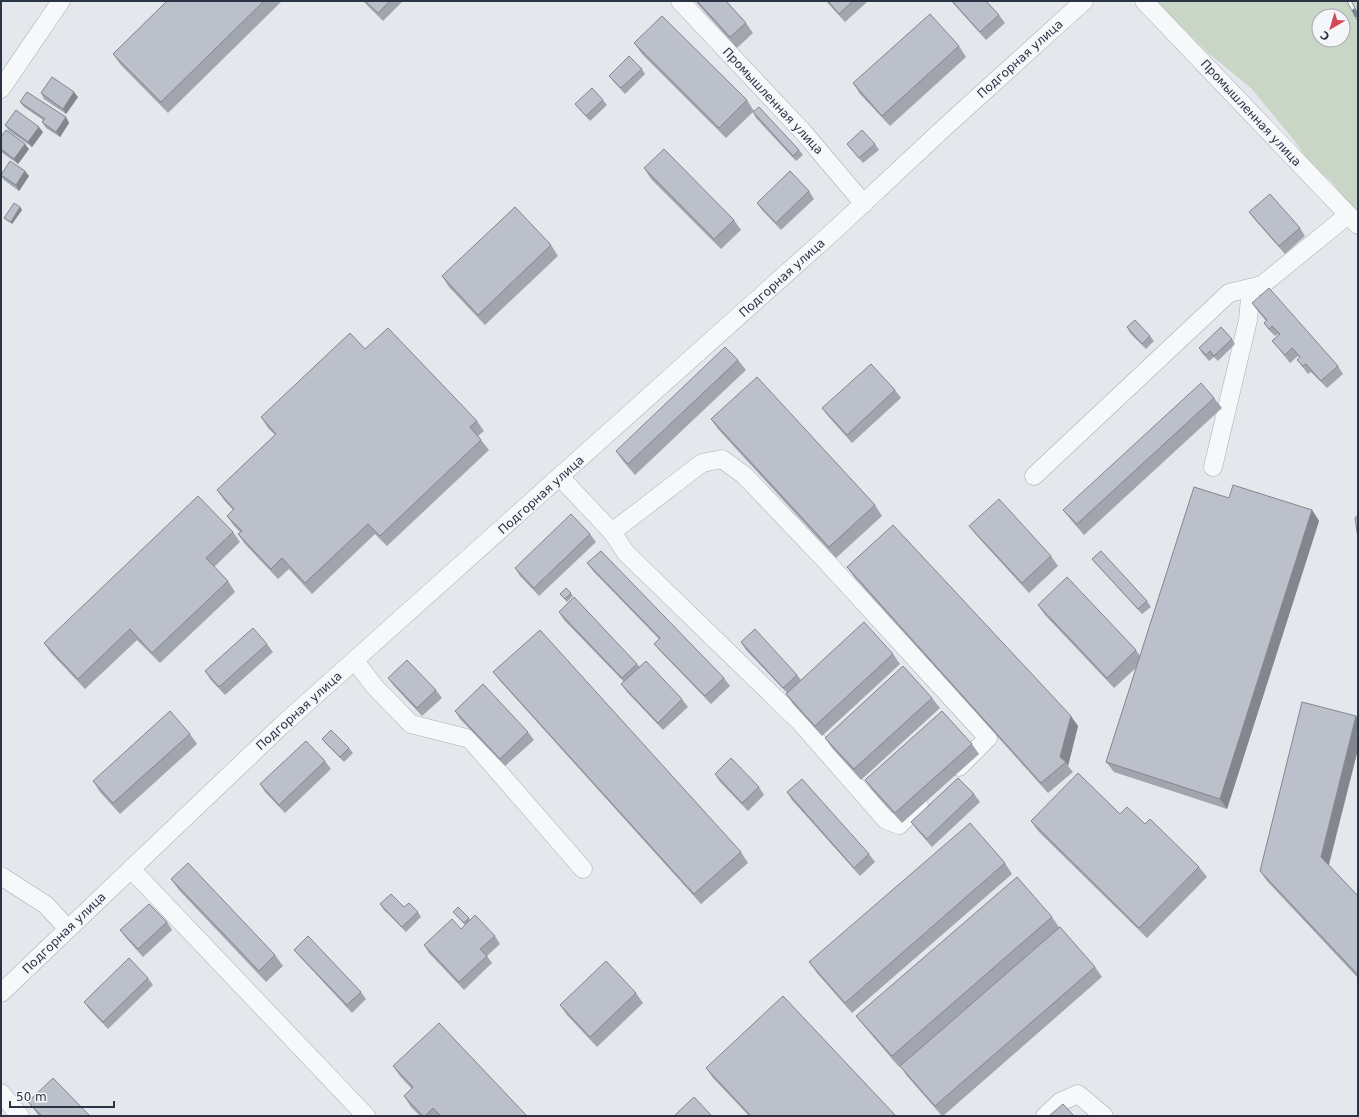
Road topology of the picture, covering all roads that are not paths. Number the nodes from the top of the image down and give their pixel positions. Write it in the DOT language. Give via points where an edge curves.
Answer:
graph roads {
  1 [pos="61,1"];
  2 [pos="680,1"];
  3 [pos="1084,1"];
  4 [pos="1144,1"];
  5 [pos="1,89"];
  6 [pos="864,204"];
  7 [pos="1353,220"];
  8 [pos="1251,288"];
  9 [pos="1213,467"];
  10 [pos="1034,476"];
  11 [pos="560,477"];
  12 [pos="612,532"];
  13 [pos="355,660"];
  14 [pos="949,776"];
  15 [pos="932,792"];
  16 [pos="131,869"];
  17 [pos="582,869"];
  18 [pos="1,876"];
  19 [pos="68,928"];
  20 [pos="1,993"];
  21 [pos="1,1093"];
  22 [pos="20,1116"];
  23 [pos="366,1116"];
  24 [pos="1046,1116"];
  25 [pos="1104,1116"];
  1 -- 5 [label="street"];
  2 -- 6 [label="street, Промышленная улица" via="804,133"];
  3 -- 6 [label="street, Подгорная улица"];
  4 -- 7 [label="street, Промышленная улица"];
  6 -- 11 [label="street, Подгорная улица"];
  7 -- 8 [label="street" via="1262,285"];
  8 -- 9 [label="street" via="1248,320"];
  8 -- 10 [label="street" via="1229,293"];
  11 -- 12 [label="street"];
  11 -- 13 [label="street, Подгорная улица"];
  12 -- 14 [label="street" via="702,463 722,459 744,475 988,738"];
  12 -- 15 [label="street" via="626,553 801,723 886,820 899,825"];
  13 -- 16 [label="street, Подгорная улица" via="281,726"];
  13 -- 17 [label="street" via="375,687 411,724 470,739"];
  16 -- 19 [label="street, Подгорная улица"];
  16 -- 23 [label="street"];
  18 -- 19 [label="street" via="46,905"];
  19 -- 20 [label="street, Подгорная улица"];
  21 -- 22 [label="street"];
  24 -- 25 [label="street" via="1060,1102 1078,1094"];
}
